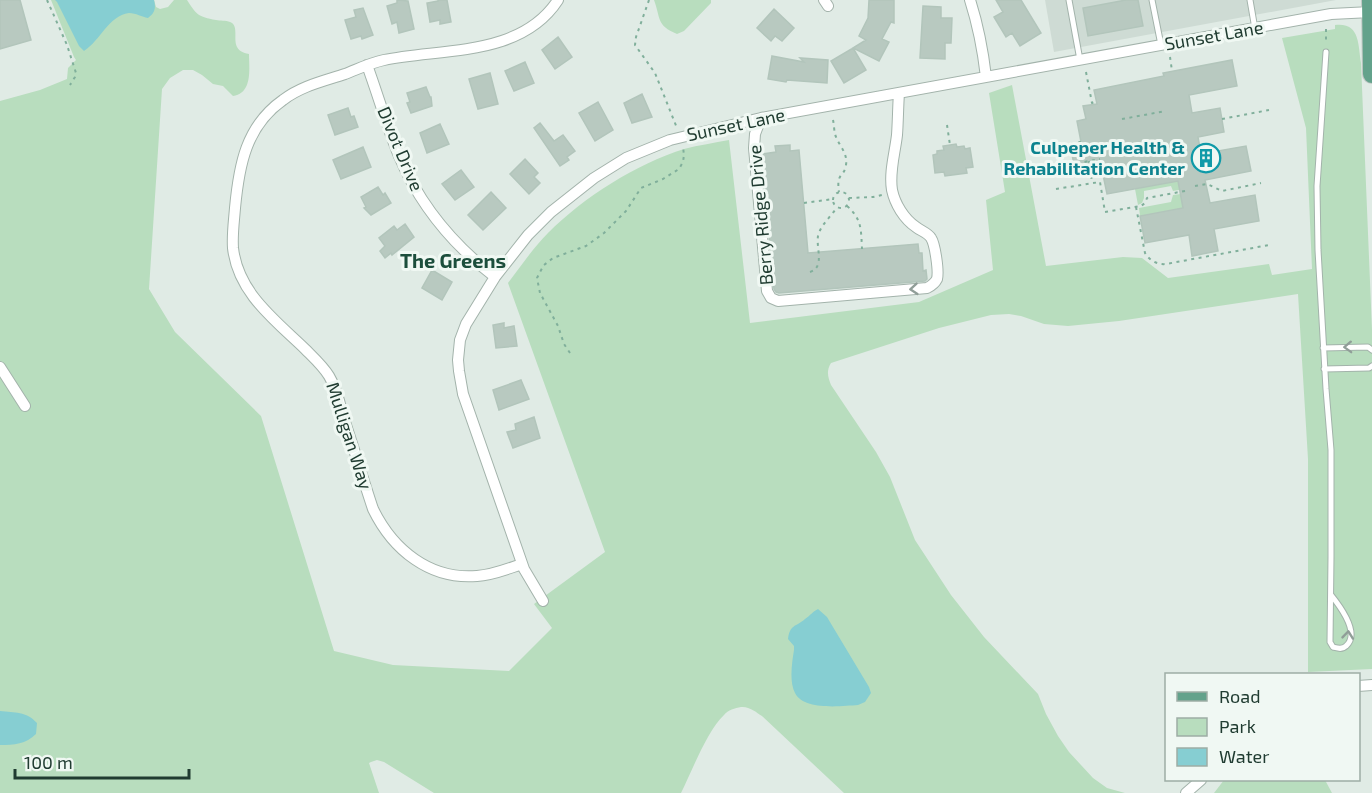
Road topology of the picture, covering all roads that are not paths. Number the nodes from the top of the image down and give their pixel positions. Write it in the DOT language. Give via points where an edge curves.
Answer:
graph roads {
  1 [pos="558,0"];
  2 [pos="970,0"];
  3 [pos="1069,0"];
  4 [pos="1152,0"];
  5 [pos="1250,0"];
  6 [pos="1371,6"];
  7 [pos="1255,28"];
  8 [pos="1161,45"];
  9 [pos="1326,52"];
  10 [pos="1080,60"];
  11 [pos="367,65"];
  12 [pos="1372,74"];
  13 [pos="987,77"];
  14 [pos="899,93"];
  15 [pos="761,118"];
  16 [pos="495,277"];
  17 [pos="1323,348"];
  18 [pos="1372,350"];
  19 [pos="1372,366"];
  20 [pos="0,367"];
  21 [pos="1324,369"];
  22 [pos="25,406"];
  23 [pos="522,564"];
  24 [pos="1331,595"];
  25 [pos="543,601"];
  26 [pos="1201,781"];
  27 [pos="1186,793"];
  1 -- 11 [label="street, Mulligan Way" via="536,23 510,38"];
  2 -- 13 [label="street"];
  3 -- 10 [label="lane"];
  4 -- 8 [label="lane"];
  5 -- 7 [label="lane"];
  6 -- 7 [label="street, Sunset Lane"];
  6 -- 12 [label="main road"];
  7 -- 8 [label="street, Sunset Lane"];
  8 -- 10 [label="street, Sunset Lane"];
  9 -- 17 [label="lane" via="1317,186"];
  10 -- 13 [label="street, Sunset Lane"];
  11 -- 16 [label="street, Divot Drive" via="416,189 448,234"];
  11 -- 23 [label="street, Mulligan Way" via="294,92 274,106 258,125 245,150 238,179 233,245 238,271 259,305 329,375 373,509 394,542 426,566 455,575 483,575"];
  13 -- 14 [label="street, Sunset Lane"];
  14 -- 15 [label="street, Sunset Lane"];
  14 -- 15 [label="street, Berry Ridge Drive, one-way" via="893,192 906,218 933,241 937,278 927,288 778,301 771,298 767,291 754,148"];
  15 -- 16 [label="street, Sunset Lane" via="680,137 626,158 551,212"];
  16 -- 23 [label="street, Sunset Lane" via="462,332 459,371 468,411"];
  18 -- 17 [label="lane, one-way"];
  17 -- 21 [label="lane"];
  19 -- 21 [label="lane"];
  20 -- 22 [label="street"];
  21 -- 24 [label="lane" via="1331,450"];
  23 -- 25 [label="street, Sunset Lane"];
  24 -- 24 [label="lane, one-way" via="1330,642 1339,649 1348,643 1350,627"];
  26 -- 27 [label="street"];
}
